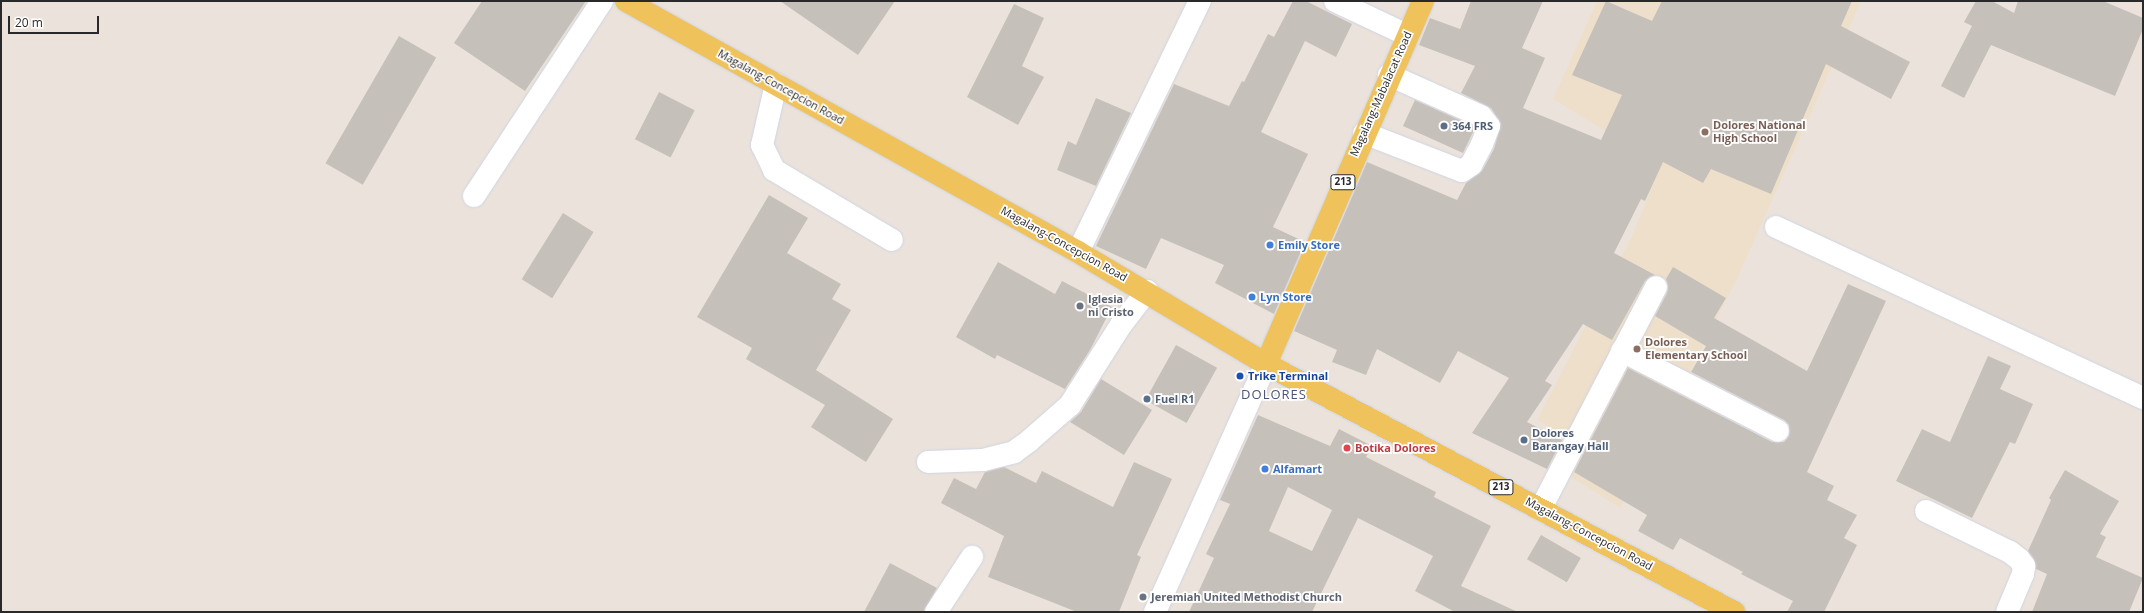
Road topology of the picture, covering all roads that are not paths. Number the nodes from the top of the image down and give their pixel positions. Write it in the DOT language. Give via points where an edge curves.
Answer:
graph roads {
  1 [pos="602,1"];
  2 [pos="626,1"];
  3 [pos="1200,1"];
  4 [pos="1335,1"];
  5 [pos="1423,1"];
  6 [pos="1407,35"];
  7 [pos="1389,75"];
  8 [pos="776,84"];
  9 [pos="1364,133"];
  10 [pos="474,196"];
  11 [pos="1776,227"];
  12 [pos="892,240"];
  13 [pos="1078,252"];
  14 [pos="1656,287"];
  15 [pos="1147,291"];
  16 [pos="1622,351"];
  17 [pos="1266,364"];
  18 [pos="2143,398"];
  19 [pos="1778,431"];
  20 [pos="928,462"];
  21 [pos="1541,508"];
  22 [pos="1926,511"];
  23 [pos="972,557"];
  24 [pos="936,612"];
  25 [pos="1155,612"];
  26 [pos="1734,612"];
  27 [pos="2007,612"];
  1 -- 10 [label="street"];
  2 -- 8 [label="main road, Magalang-Concepcion Road"];
  3 -- 13 [label="street"];
  4 -- 6 [label="street"];
  5 -- 6 [label="main road, Magalang-Mabalacat Road / 213"];
  6 -- 7 [label="main road, Magalang-Mabalacat Road / 213"];
  7 -- 9 [label="main road, Magalang-Mabalacat Road / 213"];
  7 -- 9 [label="street" via="1481,116 1489,126 1482,144 1472,165 1462,171"];
  8 -- 12 [label="street" via="762,145 774,170"];
  8 -- 13 [label="main road, Magalang-Concepcion Road"];
  9 -- 17 [label="main road, Magalang-Mabalacat Road / 213"];
  11 -- 18 [label="street"];
  13 -- 15 [label="main road, Magalang-Concepcion Road"];
  14 -- 16 [label="street"];
  15 -- 17 [label="main road, Magalang-Concepcion Road"];
  15 -- 20 [label="street" via="1121,325 1070,405 1029,441 1014,452 983,460"];
  16 -- 19 [label="street"];
  16 -- 21 [label="street"];
  17 -- 21 [label="main road, Magalang-Concepcion Road / 213"];
  17 -- 25 [label="street"];
  21 -- 26 [label="main road, Magalang-Concepcion Road / 213"];
  22 -- 27 [label="street" via="2010,552 2019,559 2024,566 2023,574"];
  23 -- 24 [label="street"];
}
